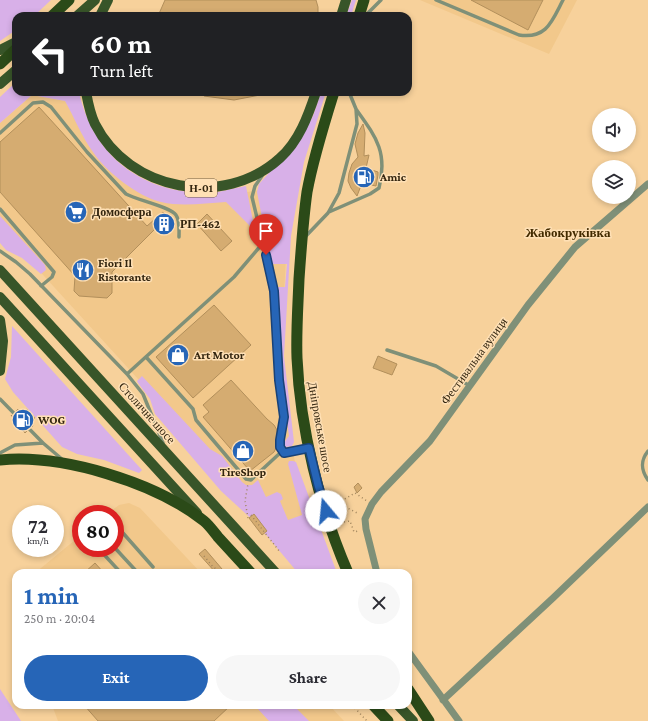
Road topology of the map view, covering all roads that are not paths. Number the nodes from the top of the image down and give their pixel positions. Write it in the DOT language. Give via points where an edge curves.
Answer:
graph roads {
  1 [pos="69,0"];
  2 [pos="95,0"];
  3 [pos="108,0"];
  4 [pos="346,0"];
  5 [pos="364,0"];
  6 [pos="381,0"];
  7 [pos="436,0"];
  8 [pos="563,0"];
  9 [pos="56,12"];
  10 [pos="82,12"];
  11 [pos="102,12"];
  12 [pos="342,12"];
  13 [pos="360,12"];
  14 [pos="369,12"];
  15 [pos="12,44"];
  16 [pos="0,50"];
  17 [pos="12,54"];
  18 [pos="0,64"];
  19 [pos="12,74"];
  20 [pos="0,84"];
  21 [pos="87,96"];
  22 [pos="314,96"];
  23 [pos="333,96"];
  24 [pos="351,96"];
  25 [pos="356,108"];
  26 [pos="0,133"];
  27 [pos="270,166"];
  28 [pos="648,184"];
  29 [pos="0,209"];
  30 [pos="328,213"];
  31 [pos="179,237"];
  32 [pos="301,241"];
  33 [pos="263,243"];
  34 [pos="0,251"];
  35 [pos="0,270"];
  36 [pos="41,286"];
  37 [pos="0,297"];
  38 [pos="0,320"];
  39 [pos="387,350"];
  40 [pos="146,358"];
  41 [pos="0,371"];
  42 [pos="127,374"];
  43 [pos="470,386"];
  44 [pos="0,399"];
  45 [pos="43,443"];
  46 [pos="309,448"];
  47 [pos="648,451"];
  48 [pos="0,453"];
  49 [pos="167,453"];
  50 [pos="284,453"];
  51 [pos="0,460"];
  52 [pos="70,465"];
  53 [pos="648,480"];
  54 [pos="648,507"];
  55 [pos="204,521"];
  56 [pos="124,534"];
  57 [pos="106,557"];
  58 [pos="123,557"];
  59 [pos="153,567"];
  60 [pos="116,569"];
  61 [pos="134,569"];
  62 [pos="247,569"];
  63 [pos="272,569"];
  64 [pos="347,569"];
  65 [pos="376,569"];
  66 [pos="412,657"];
  67 [pos="412,695"];
  68 [pos="443,700"];
  69 [pos="377,709"];
  70 [pos="402,709"];
  71 [pos="388,721"];
  72 [pos="413,721"];
  73 [pos="430,721"];
  74 [pos="459,721"];
  1 -- 9 [label="highway"];
  2 -- 10 [label="main road"];
  3 -- 11 [label="main road"];
  4 -- 12 [label="main road"];
  5 -- 13 [label="highway"];
  6 -- 14 [label="lane"];
  7 -- 8 [label="lane" via="519,35 530,36 541,33 550,24"];
  15 -- 16 [label="main road"];
  17 -- 18 [label="highway"];
  19 -- 20 [label="main road"];
  21 -- 27 [label="main road, Н-01" via="95,124 108,144 140,171 160,181 188,187 228,186 257,175"];
  22 -- 27 [label="main road, Н-01" via="294,142"];
  23 -- 32 [label="highway, Дніпровське шосе" via="324,121 308,191"];
  24 -- 25 [label="lane"];
  25 -- 30 [label="lane" via="357,124 339,193"];
  25 -- 30 [label="lane" via="377,141 383,165 379,188"];
  26 -- 31 [label="lane" via="33,103 43,102 51,107 87,152 126,194 170,209 176,214"];
  27 -- 33 [label="lane" via="256,182 252,193"];
  28 -- 43 [label="street, Фестивальна вулиця" via="575,247 528,305"];
  29 -- 36 [label="lane" via="54,272"];
  30 -- 32 [label="lane"];
  32 -- 46 [label="highway, Дніпровське шосе" via="297,360"];
  33 -- 40 [label="lane" via="234,277"];
  33 -- 50 [label="lane" via="274,291 279,380 284,417 280,447"];
  34 -- 36 [label="lane" via="24,268"];
  35 -- 49 [label="main road, Столичне шосе"];
  36 -- 42 [label="lane"];
  37 -- 55 [label="main road"];
  38 -- 41 [label="main road" via="4,341"];
  39 -- 43 [label="lane" via="436,366"];
  40 -- 42 [label="lane"];
  40 -- 50 [label="lane" via="193,409 196,420 246,479 251,480 279,454"];
  42 -- 49 [label="lane" via="143,394"];
  43 -- 65 [label="street, Фестивальна вулиця" via="430,441 372,504 365,519"];
  44 -- 45 [label="lane"];
  45 -- 48 [label="lane" via="15,446"];
  45 -- 52 [label="lane"];
  46 -- 50 [label="lane"];
  46 -- 64 [label="highway, Дніпровське шосе" via="318,485"];
  47 -- 53 [label="lane" via="642,463 642,470"];
  49 -- 63 [label="main road, Столичне шосе"];
  51 -- 52 [label="highway" via="39,460"];
  52 -- 55 [label="highway" via="135,484 176,503"];
  54 -- 68 [label="street"];
  55 -- 62 [label="highway"];
  56 -- 59 [label="lane"];
  57 -- 60 [label="lane"];
  58 -- 61 [label="lane"];
  66 -- 68 [label="street"];
  67 -- 73 [label="highway"];
  68 -- 74 [label="street"];
  69 -- 71 [label="highway"];
  70 -- 72 [label="main road"];
}
